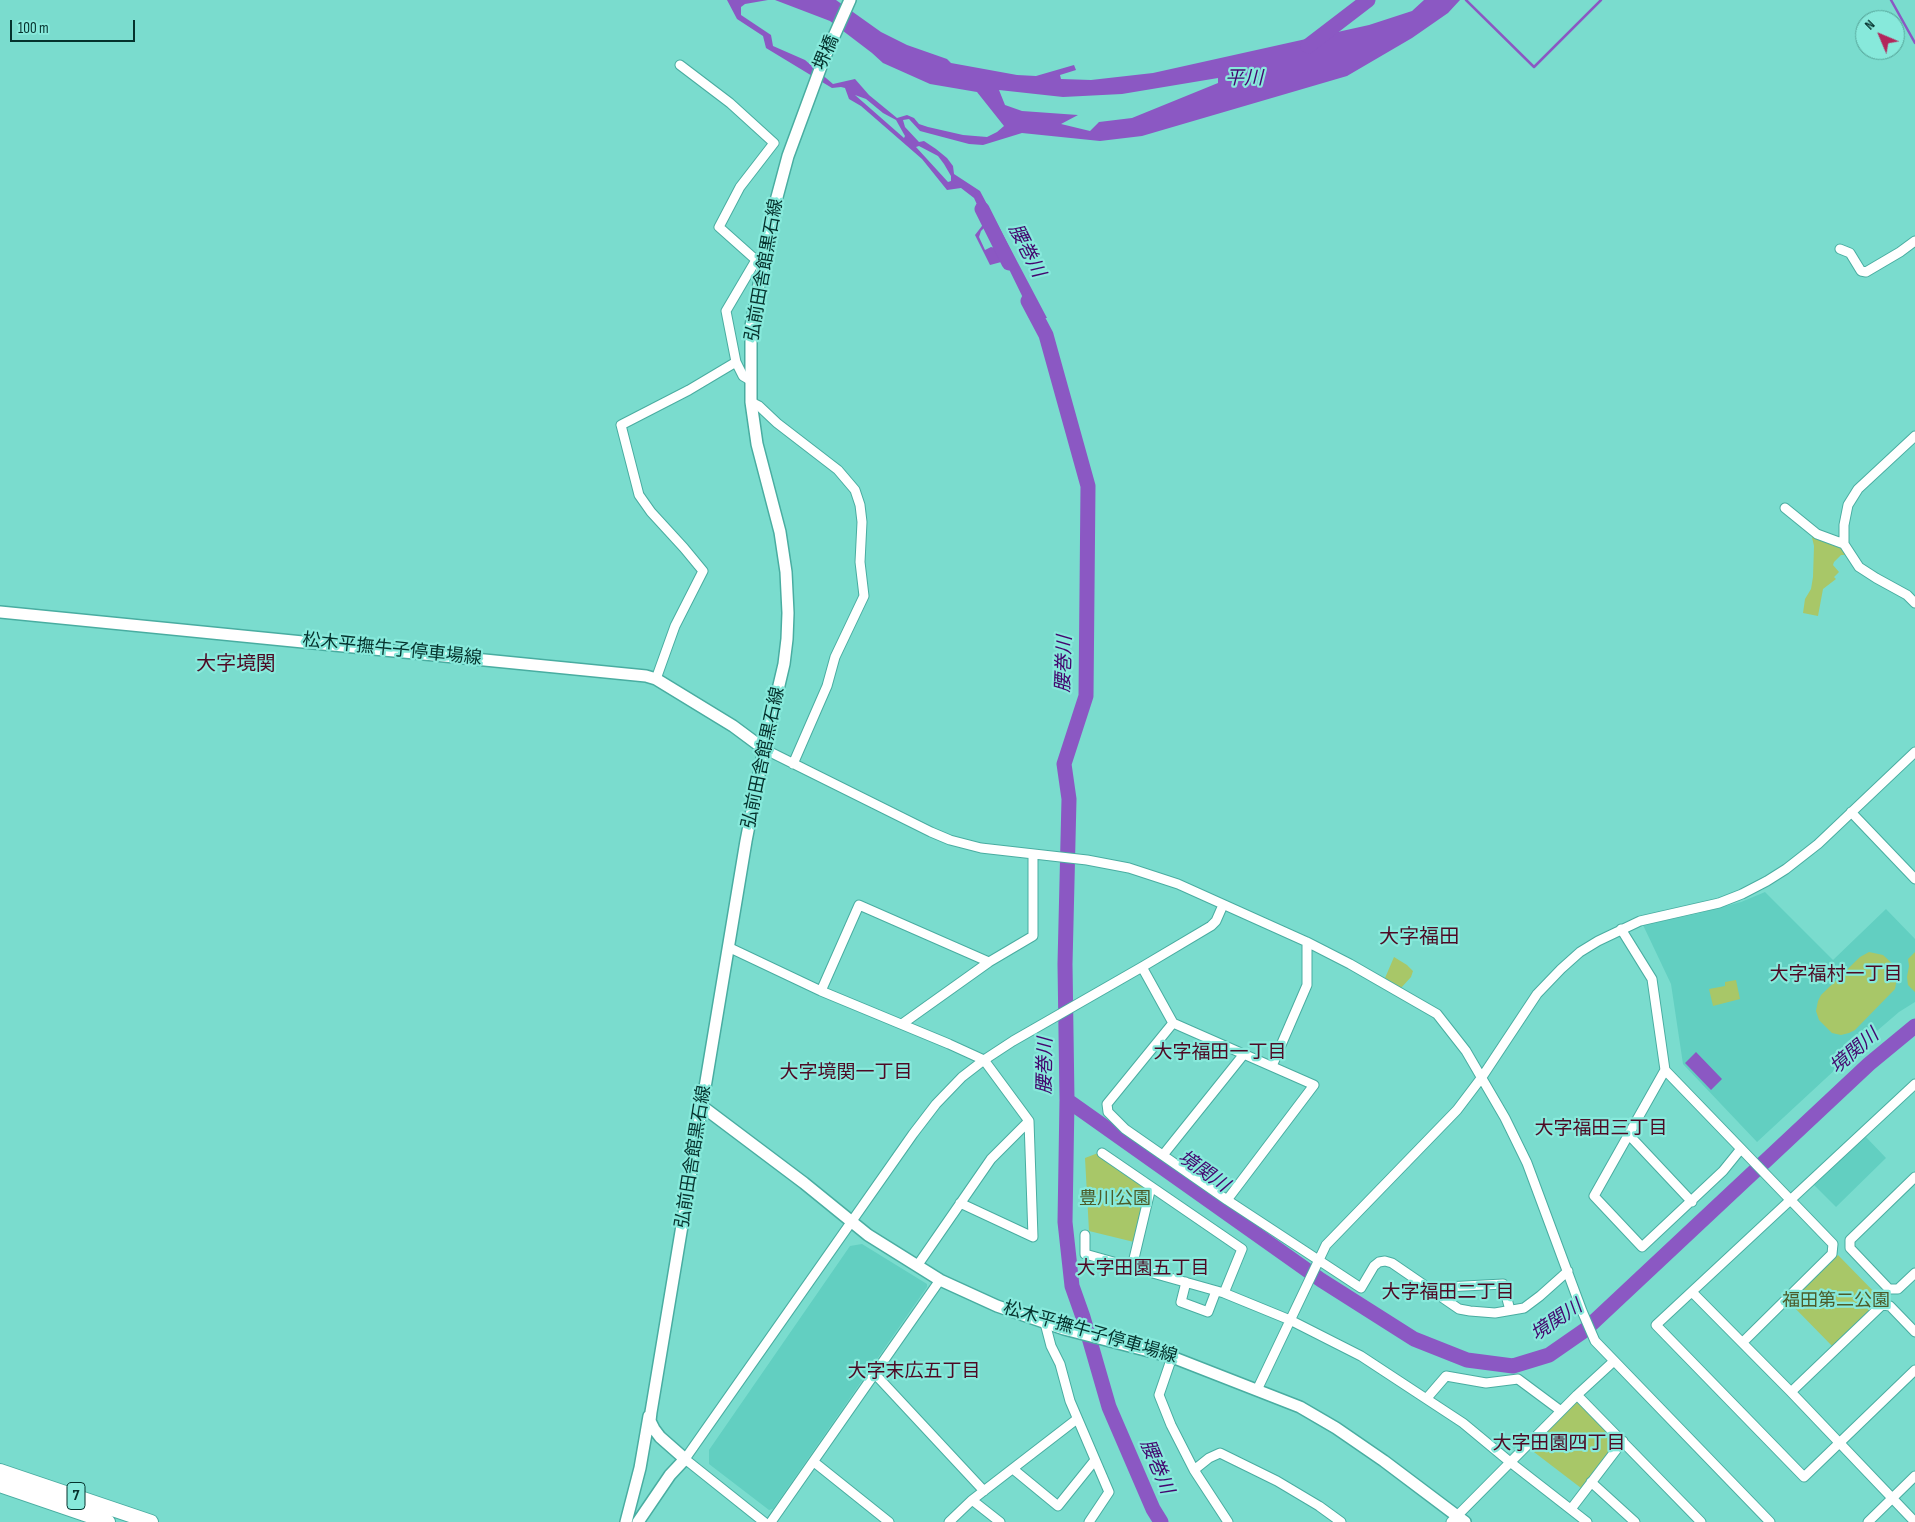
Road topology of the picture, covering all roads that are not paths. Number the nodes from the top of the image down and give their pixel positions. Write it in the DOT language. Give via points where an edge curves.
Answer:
graph roads {
  1 [pos="850,0"];
  2 [pos="680,65"];
  3 [pos="806,107"];
  4 [pos="1915,241"];
  5 [pos="1840,249"];
  6 [pos="759,262"];
  7 [pos="736,362"];
  8 [pos="750,380"];
  9 [pos="751,402"];
  10 [pos="1915,436"];
  11 [pos="1785,508"];
  12 [pos="1844,544"];
  13 [pos="1915,603"];
  14 [pos="0,612"];
  15 [pos="656,679"];
  16 [pos="764,749"];
  17 [pos="1915,752"];
  18 [pos="793,764"];
  19 [pos="1851,812"];
  20 [pos="1033,854"];
  21 [pos="1915,879"];
  22 [pos="1223,905"];
  23 [pos="1621,929"];
  24 [pos="1306,942"];
  25 [pos="728,947"];
  26 [pos="989,962"];
  27 [pos="1142,967"];
  28 [pos="821,991"];
  29 [pos="1173,1023"];
  30 [pos="902,1024"];
  31 [pos="1244,1054"];
  32 [pos="984,1060"];
  33 [pos="1272,1066"];
  34 [pos="1665,1070"];
  35 [pos="1482,1077"];
  36 [pos="1915,1084"];
  37 [pos="703,1107"];
  38 [pos="1029,1121"];
  39 [pos="1629,1135"];
  40 [pos="1740,1150"];
  41 [pos="1102,1153"];
  42 [pos="1163,1155"];
  43 [pos="1915,1177"];
  44 [pos="1151,1187"];
  45 [pos="1227,1200"];
  46 [pos="1791,1201"];
  47 [pos="1692,1202"];
  48 [pos="960,1203"];
  49 [pos="852,1222"];
  50 [pos="1085,1236"];
  51 [pos="1317,1261"];
  52 [pos="917,1266"];
  53 [pos="1132,1267"];
  54 [pos="1568,1271"];
  55 [pos="1915,1273"];
  56 [pos="940,1280"];
  57 [pos="1186,1282"];
  58 [pos="1427,1288"];
  59 [pos="1220,1292"];
  60 [pos="1692,1292"];
  61 [pos="1510,1310"];
  62 [pos="1290,1320"];
  63 [pos="1045,1323"];
  64 [pos="1915,1332"];
  65 [pos="1743,1342"];
  66 [pos="1172,1357"];
  67 [pos="1614,1361"];
  68 [pos="1915,1370"];
  69 [pos="875,1374"];
  70 [pos="1257,1390"];
  71 [pos="1791,1392"];
  72 [pos="1577,1395"];
  73 [pos="1427,1398"];
  74 [pos="1561,1411"];
  75 [pos="651,1412"];
  76 [pos="1077,1419"];
  77 [pos="1623,1441"];
  78 [pos="1839,1443"];
  79 [pos="685,1459"];
  80 [pos="1095,1460"];
  81 [pos="814,1462"];
  82 [pos="1510,1462"];
  83 [pos="1013,1468"];
  84 [pos="1194,1470"];
  85 [pos="0,1471"];
  86 [pos="1915,1476"];
  87 [pos="1591,1482"];
  88 [pos="0,1485"];
  89 [pos="984,1490"];
  90 [pos="1892,1499"];
  91 [pos="972,1500"];
  92 [pos="1570,1509"];
  93 [pos="1457,1520"];
  94 [pos="1764,1520"];
  95 [pos="108,1522"];
  96 [pos="151,1522"];
  97 [pos="626,1522"];
  98 [pos="638,1522"];
  99 [pos="646,1522"];
  100 [pos="764,1522"];
  101 [pos="771,1522"];
  102 [pos="888,1522"];
  103 [pos="949,1522"];
  104 [pos="1000,1522"];
  105 [pos="1089,1522"];
  106 [pos="1228,1522"];
  107 [pos="1341,1522"];
  108 [pos="1587,1522"];
  109 [pos="1635,1522"];
  110 [pos="1701,1522"];
  111 [pos="1868,1522"];
  112 [pos="1915,1522"];
  1 -- 3 [label="main road, 堺橋"];
  2 -- 6 [label="street" via="730,103 774,143 740,187 719,227"];
  3 -- 6 [label="main road, 弘前田舎館黒石線" via="788,156"];
  4 -- 5 [label="street" via="1866,272 1861,271 1850,253"];
  6 -- 7 [label="street" via="726,311"];
  6 -- 8 [label="main road, 弘前田舎館黒石線" via="751,326"];
  7 -- 8 [label="street"];
  7 -- 15 [label="street" via="621,425 639,495 703,572 675,626"];
  8 -- 9 [label="main road, 弘前田舎館黒石線"];
  9 -- 16 [label="main road, 弘前田舎館黒石線" via="757,444 780,532 788,613 784,664"];
  9 -- 18 [label="street" via="838,470 855,490 862,522 860,562 864,596 835,657 827,686"];
  10 -- 12 [label="street" via="1858,489 1848,505"];
  11 -- 12 [label="street" via="1816,534"];
  12 -- 13 [label="street" via="1859,567"];
  14 -- 15 [label="main road, 松木平撫牛子停車場線" via="630,673"];
  15 -- 16 [label="main road, 松木平撫牛子停車場線"];
  16 -- 18 [label="street"];
  16 -- 25 [label="main road, 弘前田舎館黒石線"];
  17 -- 19 [label="street"];
  18 -- 20 [label="street" via="950,840 982,848"];
  19 -- 21 [label="street"];
  19 -- 23 [label="street" via="1798,861 1767,882 1742,894 1704,906 1657,915"];
  20 -- 22 [label="street" via="1129,868"];
  20 -- 26 [label="street" via="1032,936"];
  22 -- 24 [label="street"];
  22 -- 27 [label="street" via="1211,926"];
  23 -- 34 [label="street" via="1652,979"];
  23 -- 35 [label="street" via="1580,952 1555,975 1530,1004"];
  24 -- 33 [label="street" via="1307,985"];
  24 -- 35 [label="street" via="1438,1014"];
  25 -- 28 [label="street"];
  25 -- 37 [label="main road, 弘前田舎館黒石線"];
  26 -- 28 [label="street" via="859,905"];
  26 -- 30 [label="street"];
  27 -- 29 [label="street"];
  27 -- 32 [label="street"];
  28 -- 30 [label="street"];
  29 -- 31 [label="street"];
  29 -- 42 [label="street" via="1107,1104 1114,1119"];
  30 -- 32 [label="street"];
  31 -- 33 [label="street"];
  31 -- 42 [label="street"];
  32 -- 38 [label="street"];
  32 -- 49 [label="street" via="936,1104"];
  33 -- 45 [label="street" via="1314,1085"];
  34 -- 39 [label="street"];
  34 -- 40 [label="street"];
  35 -- 51 [label="street" via="1457,1110 1326,1245"];
  35 -- 54 [label="street" via="1527,1163"];
  36 -- 46 [label="street"];
  37 -- 49 [label="main road, 松木平撫牛子停車場線"];
  37 -- 75 [label="main road, 弘前田舎館黒石線"];
  38 -- 48 [label="street" via="991,1159"];
  38 -- 48 [label="street" via="1033,1237"];
  39 -- 47 [label="street"];
  39 -- 47 [label="street" via="1594,1196 1642,1247"];
  40 -- 46 [label="street"];
  40 -- 47 [label="street"];
  41 -- 44 [label="street"];
  42 -- 45 [label="street"];
  43 -- 55 [label="street" via="1850,1240 1850,1248 1889,1288 1898,1289"];
  44 -- 53 [label="street"];
  44 -- 59 [label="street" via="1242,1249"];
  45 -- 51 [label="street"];
  46 -- 60 [label="street"];
  46 -- 65 [label="street" via="1833,1244 1832,1254"];
  48 -- 52 [label="street"];
  49 -- 52 [label="main road, 松木平撫牛子停車場線"];
  49 -- 79 [label="street"];
  50 -- 53 [label="street" via="1086,1254"];
  51 -- 58 [label="street" via="1361,1288 1374,1266 1385,1261"];
  51 -- 62 [label="street"];
  52 -- 56 [label="main road, 松木平撫牛子停車場線"];
  53 -- 57 [label="street"];
  54 -- 61 [label="street" via="1524,1308"];
  54 -- 67 [label="street" via="1595,1341"];
  56 -- 63 [label="main road, 松木平撫牛子停車場線"];
  56 -- 69 [label="street"];
  57 -- 59 [label="street"];
  57 -- 59 [label="street" via="1181,1302 1208,1312"];
  58 -- 61 [label="street" via="1459,1309 1495,1313"];
  58 -- 61 [label="street" via="1503,1284"];
  59 -- 62 [label="street"];
  60 -- 65 [label="street"];
  60 -- 78 [label="street" via="1656,1325 1757,1429 1804,1477"];
  62 -- 70 [label="street"];
  62 -- 73 [label="street" via="1362,1356"];
  63 -- 66 [label="main road, 松木平撫牛子停車場線"];
  63 -- 76 [label="street" via="1050,1346 1060,1364"];
  64 -- 71 [label="street" via="1890,1306 1882,1305"];
  65 -- 71 [label="street"];
  66 -- 70 [label="main road, 松木平撫牛子停車場線"];
  66 -- 84 [label="street" via="1159,1395"];
  67 -- 72 [label="street"];
  67 -- 94 [label="street"];
  68 -- 78 [label="street"];
  69 -- 81 [label="street"];
  69 -- 89 [label="street"];
  70 -- 93 [label="main road, 松木平撫牛子停車場線" via="1300,1407 1336,1428 1384,1461"];
  71 -- 78 [label="street"];
  72 -- 74 [label="street"];
  72 -- 77 [label="street"];
  73 -- 74 [label="street" via="1446,1376 1486,1383 1518,1380"];
  73 -- 82 [label="street"];
  74 -- 82 [label="street"];
  75 -- 79 [label="main road, 弘前田舎館黒石線" via="650,1421 657,1433"];
  75 -- 97 [label="main road, 弘前田舎館黒石線"];
  76 -- 80 [label="street"];
  76 -- 83 [label="street"];
  77 -- 87 [label="street"];
  77 -- 110 [label="street"];
  78 -- 90 [label="street"];
  79 -- 98 [label="main road"];
  79 -- 99 [label="main road" via="676,1480"];
  79 -- 100 [label="street"];
  80 -- 83 [label="street" via="1058,1506"];
  80 -- 105 [label="street" via="1109,1492"];
  81 -- 101 [label="street"];
  81 -- 102 [label="street"];
  82 -- 92 [label="street"];
  82 -- 93 [label="street"];
  83 -- 89 [label="street"];
  84 -- 106 [label="street"];
  84 -- 107 [label="street" via="1220,1453 1277,1481"];
  85 -- 96 [label="highway, 7"];
  86 -- 90 [label="street"];
  87 -- 92 [label="street"];
  87 -- 109 [label="street"];
  88 -- 95 [label="highway, 7"];
  89 -- 91 [label="street"];
  90 -- 111 [label="street"];
  90 -- 112 [label="street"];
  91 -- 103 [label="street"];
  91 -- 104 [label="street"];
  92 -- 108 [label="street"];
}
